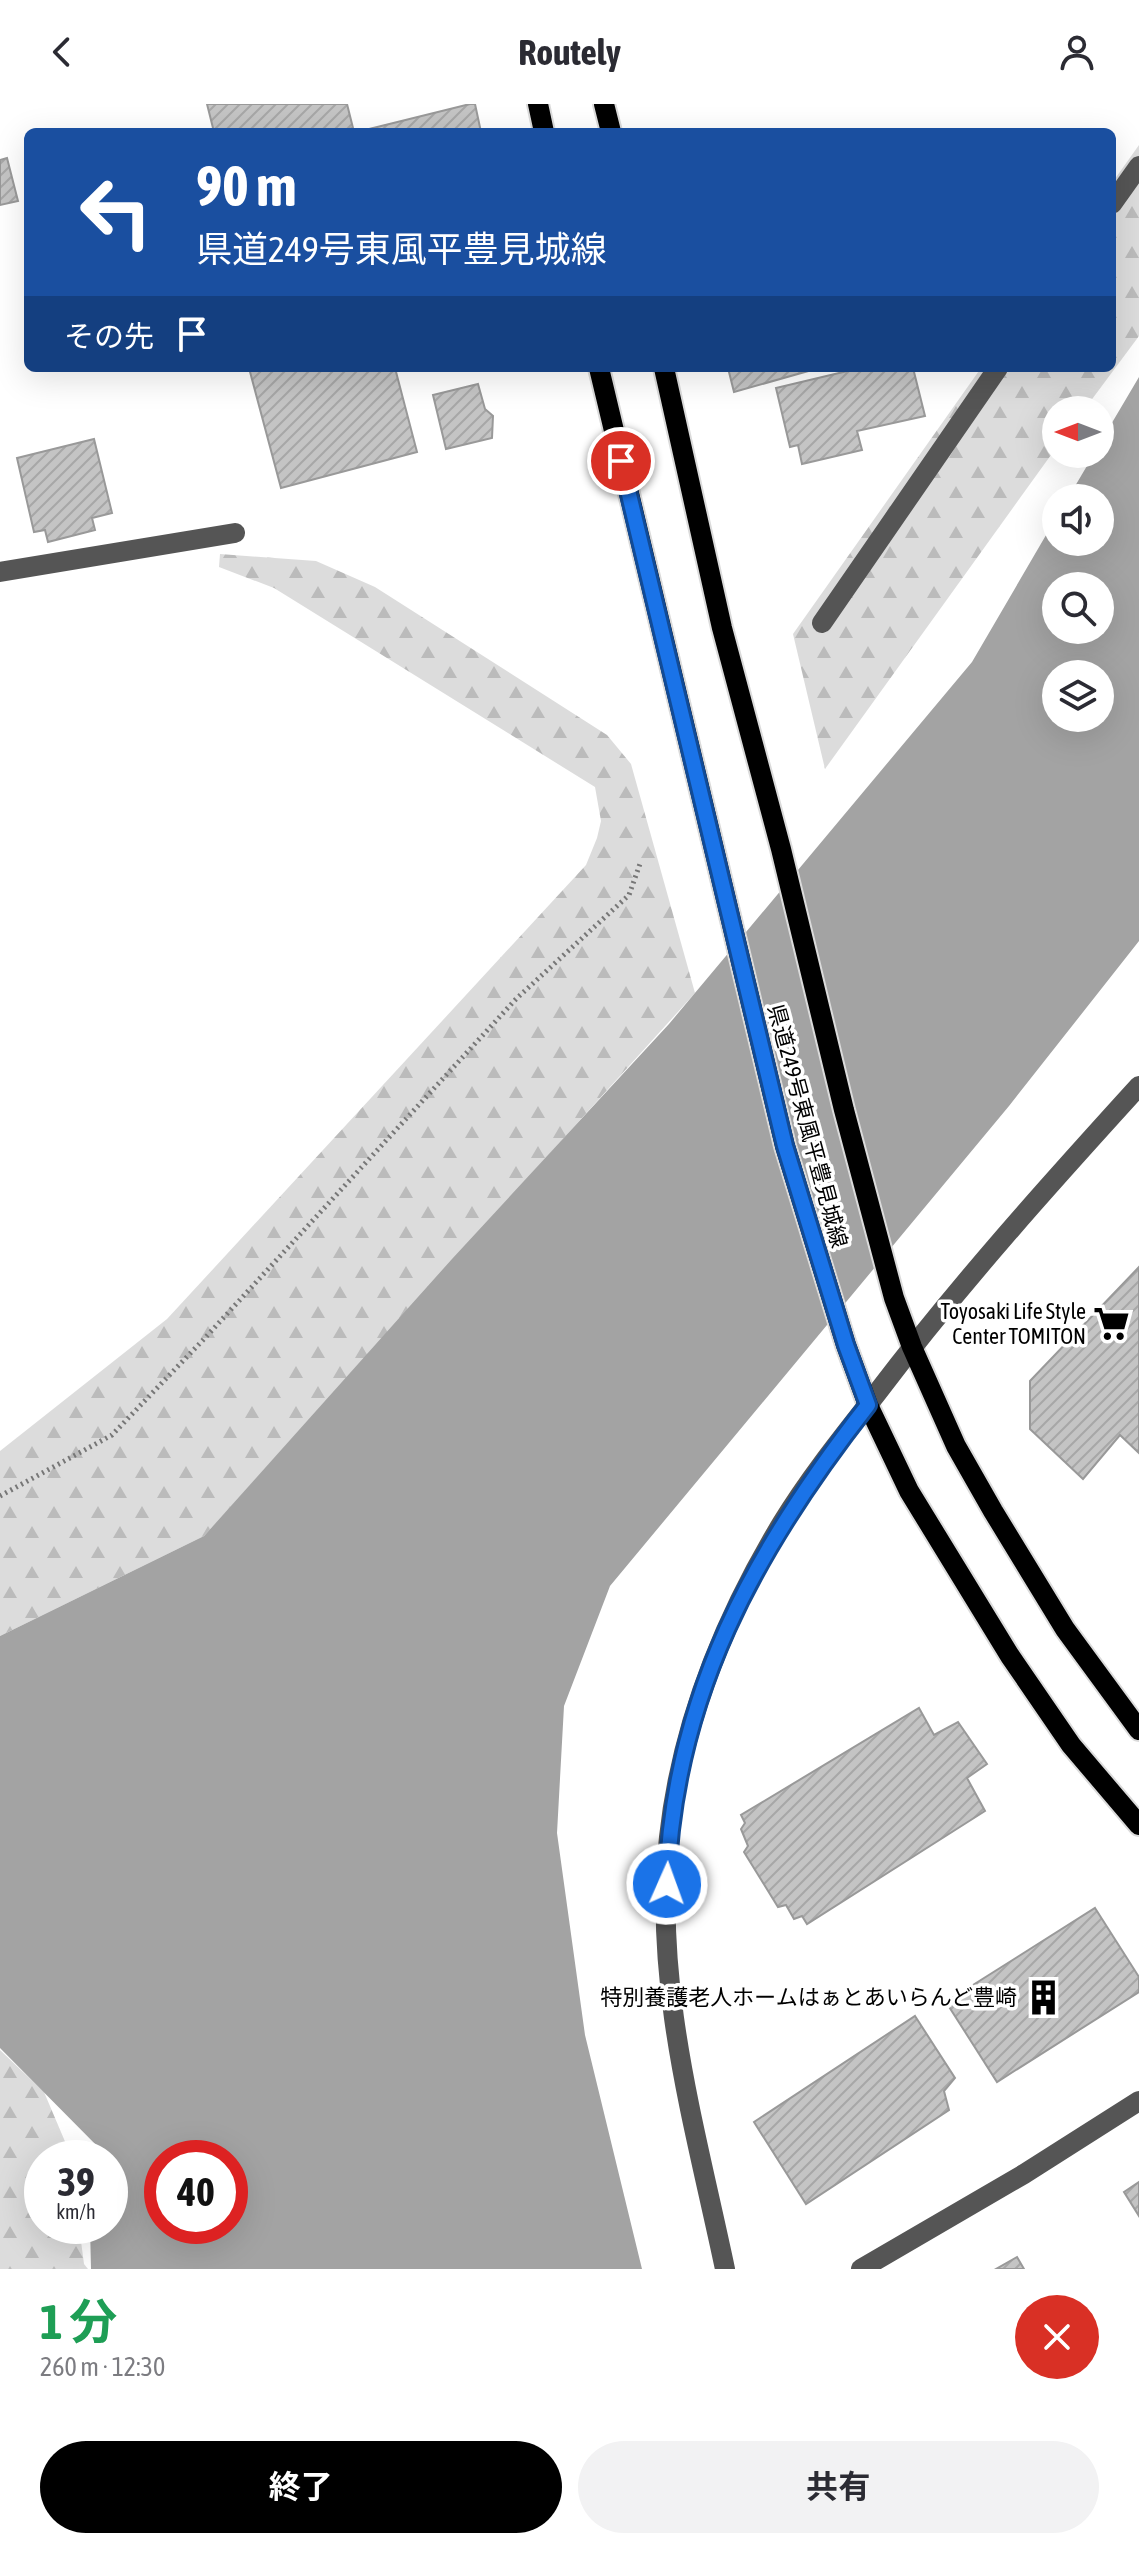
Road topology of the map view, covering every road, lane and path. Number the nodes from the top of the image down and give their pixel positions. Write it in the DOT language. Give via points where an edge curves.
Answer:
graph roads {
  1 [pos="538,104"];
  2 [pos="604,104"];
  3 [pos="543,128"];
  4 [pos="610,128"];
  5 [pos="1139,166"];
  6 [pos="1116,198"];
  7 [pos="600,372"];
  8 [pos="665,372"];
  9 [pos="995,372"];
  10 [pos="235,533"];
  11 [pos="0,572"];
  12 [pos="822,623"];
  13 [pos="641,861"];
  14 [pos="1139,1086"];
  15 [pos="912,1347"];
  16 [pos="868,1405"];
  17 [pos="0,1496"];
  18 [pos="1139,1730"];
  19 [pos="1139,1825"];
  20 [pos="1139,2101"];
  21 [pos="725,2269"];
  22 [pos="861,2269"];
  1 -- 3 [label="main road"];
  2 -- 4 [label="main road"];
  5 -- 6 [label="street"];
  7 -- 16 [label="main road, 県道249号東風平豊見城線" via="785,1146"];
  8 -- 15 [label="main road, 県道249号東風平豊見城線" via="722,628 844,1110"];
  9 -- 12 [label="street"];
  10 -- 11 [label="street"];
  13 -- 17 [label="path" via="629,895 516,999 112,1435"];
  14 -- 15 [label="street" via="995,1245"];
  15 -- 16 [label="street"];
  15 -- 18 [label="main road, 県道249号東風平豊見城線" via="956,1446 993,1511 1065,1629"];
  16 -- 19 [label="main road, 県道249号東風平豊見城線" via="909,1491 1010,1656 1071,1745"];
  16 -- 21 [label="street" via="800,1497 752,1577 701,1692 678,1781 666,1908 670,1996"];
  20 -- 22 [label="street"];
}
